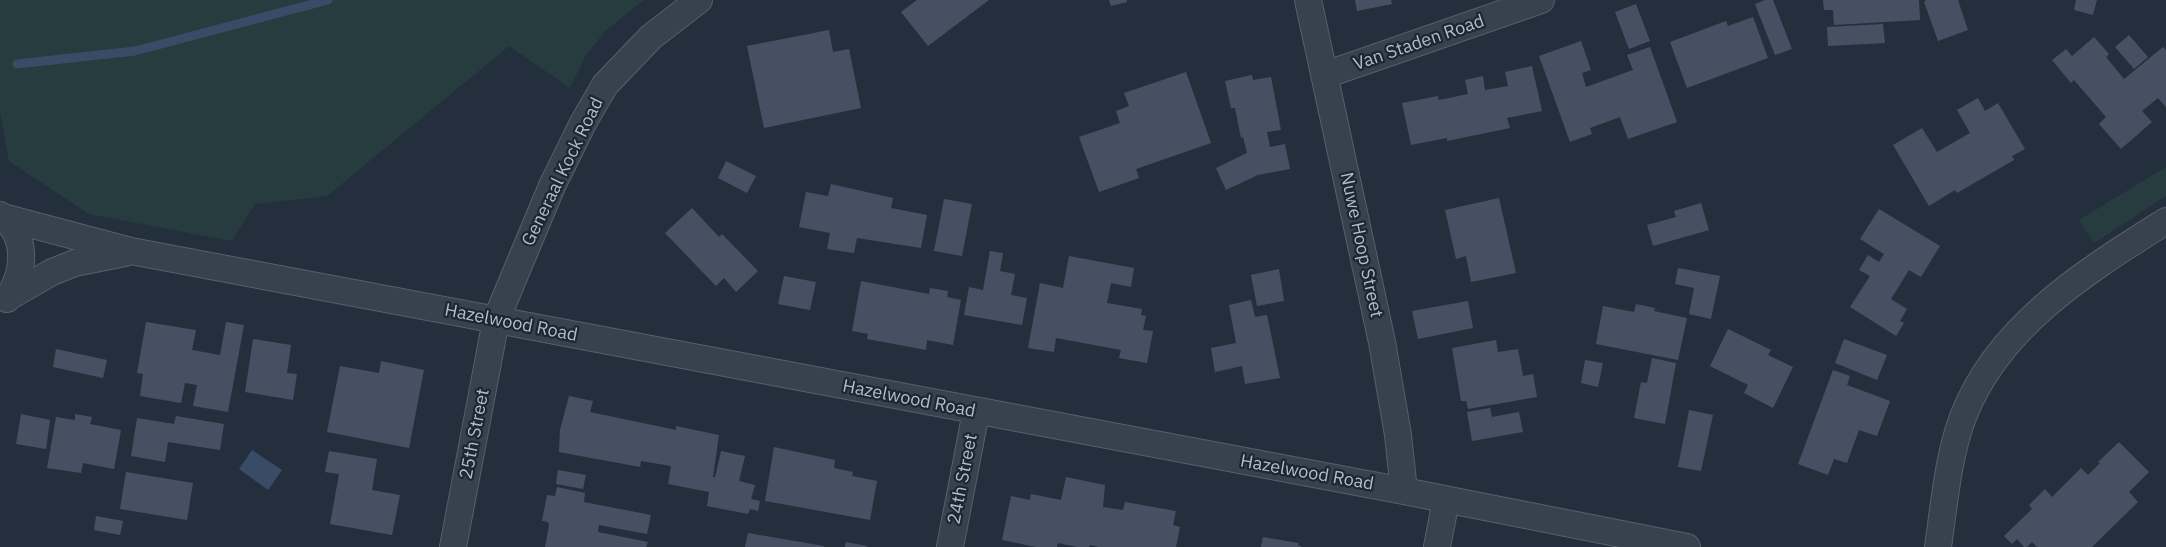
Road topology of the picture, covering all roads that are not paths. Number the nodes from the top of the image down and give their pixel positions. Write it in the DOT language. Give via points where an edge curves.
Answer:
graph roads {
  1 [pos="698,0"];
  2 [pos="1308,0"];
  3 [pos="1541,0"];
  4 [pos="1325,75"];
  5 [pos="2,216"];
  6 [pos="2166,221"];
  7 [pos="130,251"];
  8 [pos="2,305"];
  9 [pos="496,320"];
  10 [pos="976,412"];
  11 [pos="1404,491"];
  12 [pos="1446,500"];
  13 [pos="453,547"];
  14 [pos="950,547"];
  15 [pos="1437,547"];
  16 [pos="1687,547"];
  17 [pos="1938,547"];
  1 -- 9 [label="street, Generaal Kock Road" via="651,37 605,85 552,186"];
  2 -- 4 [label="street, Nuwe Hoop Street"];
  3 -- 4 [label="street, Van Staden Road"];
  4 -- 11 [label="street, Nuwe Hoop Street" via="1382,342"];
  5 -- 7 [label="street, Hazelwood Road"];
  5 -- 8 [label="street" via="13,229 22,257 16,286"];
  6 -- 17 [label="street" via="2106,259 2019,328 1983,377 1963,417 1950,470"];
  7 -- 8 [label="street, Hazelwood Road" via="75,263 52,272"];
  7 -- 9 [label="street, Hazelwood Road"];
  9 -- 10 [label="street, Hazelwood Road"];
  9 -- 13 [label="street, 25th Street"];
  10 -- 11 [label="street, Hazelwood Road"];
  10 -- 14 [label="street, 24th Street"];
  11 -- 12 [label="street, Hazelwood Road"];
  12 -- 15 [label="street"];
  12 -- 16 [label="street, Hazelwood Road"];
}
